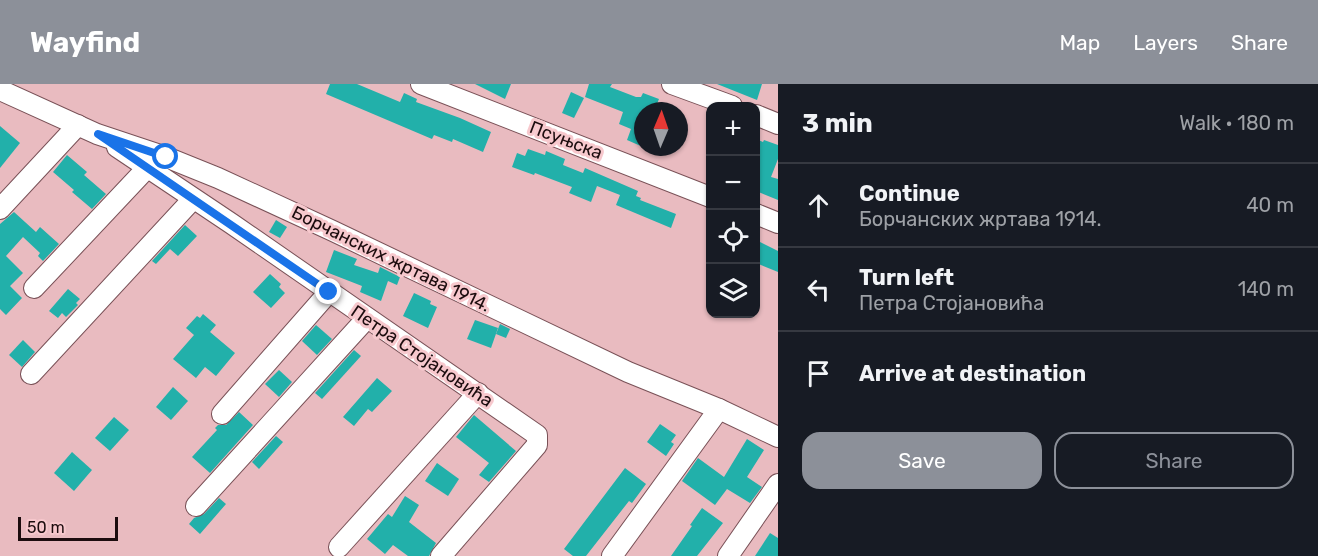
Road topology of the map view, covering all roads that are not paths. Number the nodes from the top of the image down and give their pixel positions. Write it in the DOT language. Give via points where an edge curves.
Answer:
graph roads {
  1 [pos="421,84"];
  2 [pos="672,84"];
  3 [pos="0,90"];
  4 [pos="721,102"];
  5 [pos="760,117"];
  6 [pos="778,124"];
  7 [pos="78,125"];
  8 [pos="98,134"];
  9 [pos="147,168"];
  10 [pos="706,194"];
  11 [pos="193,199"];
  12 [pos="0,209"];
  13 [pos="760,216"];
  14 [pos="778,223"];
  15 [pos="34,288"];
  16 [pos="329,292"];
  17 [pos="367,318"];
  18 [pos="31,374"];
  19 [pos="478,393"];
  20 [pos="719,410"];
  21 [pos="222,414"];
  22 [pos="778,437"];
  23 [pos="778,484"];
  24 [pos="196,506"];
  25 [pos="339,547"];
  26 [pos="441,556"];
  27 [pos="612,556"];
  28 [pos="728,556"];
  1 -- 10 [label="street, Псуњска"];
  2 -- 4 [label="street"];
  3 -- 7 [label="street, Борчанских жртава 1914."];
  5 -- 6 [label="street"];
  7 -- 8 [label="street, Борчанских жртава 1914."];
  7 -- 12 [label="street"];
  8 -- 9 [label="street, Петра Стојановића"];
  8 -- 20 [label="street, Борчанских жртава 1914." via="218,178 628,372"];
  9 -- 11 [label="street, Петра Стојановића"];
  9 -- 15 [label="street"];
  11 -- 16 [label="street, Петра Стојановића"];
  11 -- 18 [label="street"];
  13 -- 14 [label="street"];
  16 -- 17 [label="street, Петра Стојановића"];
  16 -- 21 [label="street"];
  17 -- 19 [label="street, Петра Стојановића"];
  17 -- 24 [label="street"];
  19 -- 25 [label="street"];
  19 -- 26 [label="street, Петра Стојановића" via="533,431 537,445"];
  20 -- 22 [label="street, Борчанских жртава 1914."];
  20 -- 27 [label="street"];
  23 -- 28 [label="street"];
}
